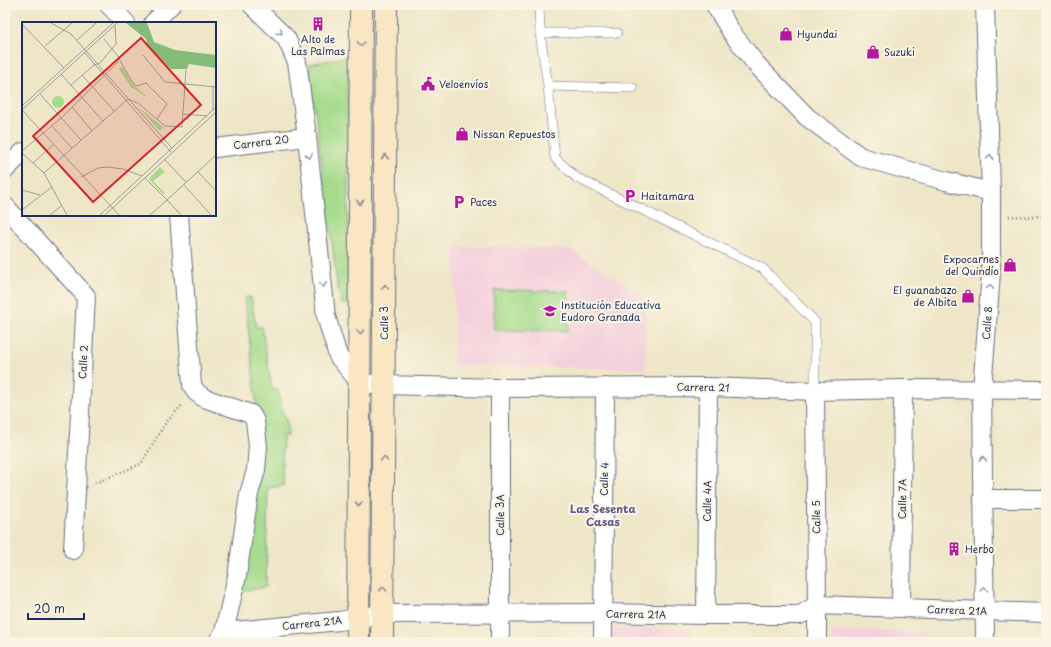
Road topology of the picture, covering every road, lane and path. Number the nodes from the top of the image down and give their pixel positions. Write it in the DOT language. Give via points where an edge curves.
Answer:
graph roads {
  1 [pos="109,5"];
  2 [pos="171,5"];
  3 [pos="252,5"];
  4 [pos="362,5"];
  5 [pos="386,5"];
  6 [pos="539,5"];
  7 [pos="715,5"];
  8 [pos="984,5"];
  9 [pos="125,22"];
  10 [pos="154,22"];
  11 [pos="540,33"];
  12 [pos="617,33"];
  13 [pos="548,86"];
  14 [pos="633,88"];
  15 [pos="307,137"];
  16 [pos="216,148"];
  17 [pos="22,153"];
  18 [pos="5,170"];
  19 [pos="991,192"];
  20 [pos="5,206"];
  21 [pos="991,215"];
  22 [pos="1046,215"];
  23 [pos="179,216"];
  24 [pos="360,383"];
  25 [pos="384,385"];
  26 [pos="605,387"];
  27 [pos="708,387"];
  28 [pos="500,388"];
  29 [pos="903,389"];
  30 [pos="982,390"];
  31 [pos="1046,390"];
  32 [pos="815,391"];
  33 [pos="196,392"];
  34 [pos="76,491"];
  35 [pos="983,499"];
  36 [pos="1046,499"];
  37 [pos="73,550"];
  38 [pos="817,605"];
  39 [pos="901,608"];
  40 [pos="984,611"];
  41 [pos="603,613"];
  42 [pos="1046,613"];
  43 [pos="382,614"];
  44 [pos="500,614"];
  45 [pos="706,615"];
  46 [pos="359,618"];
  47 [pos="221,637"];
  48 [pos="358,642"];
  49 [pos="382,642"];
  50 [pos="500,642"];
  51 [pos="603,642"];
  52 [pos="817,642"];
  53 [pos="984,642"];
  1 -- 9 [label="street"];
  2 -- 10 [label="street"];
  3 -- 15 [label="street, one-way" via="286,38 297,62"];
  4 -- 24 [label="street, one-way"];
  25 -- 5 [label="street, Calle 3, one-way"];
  6 -- 11 [label="lane"];
  7 -- 19 [label="street" via="732,33 756,64 802,112 861,157"];
  19 -- 8 [label="street, Calle 8, one-way"];
  11 -- 12 [label="lane"];
  11 -- 13 [label="lane"];
  13 -- 14 [label="lane"];
  13 -- 32 [label="lane" via="555,158 577,178 762,268 815,322"];
  15 -- 16 [label="street, Carrera 20"];
  15 -- 24 [label="street, one-way" via="326,316 338,356"];
  17 -- 18 [label="street"];
  19 -- 21 [label="street, Calle 8"];
  20 -- 34 [label="street, Calle 2" via="86,296"];
  21 -- 22 [label="path"];
  30 -- 21 [label="street, Calle 8, one-way" via="991,273"];
  23 -- 33 [label="street" via="192,385"];
  24 -- 25 [label="street, Carrera 21"];
  24 -- 46 [label="street, one-way"];
  25 -- 28 [label="street, Carrera 21"];
  43 -- 25 [label="street, Calle 3, one-way"];
  26 -- 27 [label="street, Carrera 21"];
  26 -- 28 [label="street, Carrera 21"];
  26 -- 41 [label="street, Calle 4"];
  27 -- 32 [label="street, Carrera 21"];
  27 -- 45 [label="street, Calle 4A"];
  28 -- 44 [label="street, Calle 3A"];
  29 -- 30 [label="street, Carrera 21"];
  29 -- 32 [label="street, Carrera 21"];
  29 -- 39 [label="street, Calle 7A"];
  30 -- 31 [label="street, Carrera 21"];
  35 -- 30 [label="street, Calle 8, one-way"];
  32 -- 38 [label="street, Calle 5"];
  33 -- 34 [label="path" via="164,425 141,464"];
  33 -- 47 [label="street" via="204,398 251,414 255,421 258,446 237,576"];
  34 -- 37 [label="street, Calle 2"];
  35 -- 36 [label="street"];
  40 -- 35 [label="street, Calle 8, one-way"];
  38 -- 39 [label="street, Carrera 21A"];
  38 -- 45 [label="street, Carrera 21A" via="800,614"];
  38 -- 52 [label="street, Calle 5"];
  39 -- 40 [label="street, Carrera 21A"];
  40 -- 42 [label="street, Carrera 21A"];
  40 -- 53 [label="street, Calle 8"];
  41 -- 44 [label="street, Carrera 21A"];
  41 -- 45 [label="street, Carrera 21A"];
  41 -- 51 [label="street, Calle 4"];
  43 -- 44 [label="street, Carrera 21A"];
  43 -- 46 [label="street, Carrera 21A"];
  43 -- 49 [label="street, Calle 3"];
  44 -- 50 [label="street, Calle 3A"];
  46 -- 47 [label="street, Carrera 21A"];
  46 -- 48 [label="street"];
}
